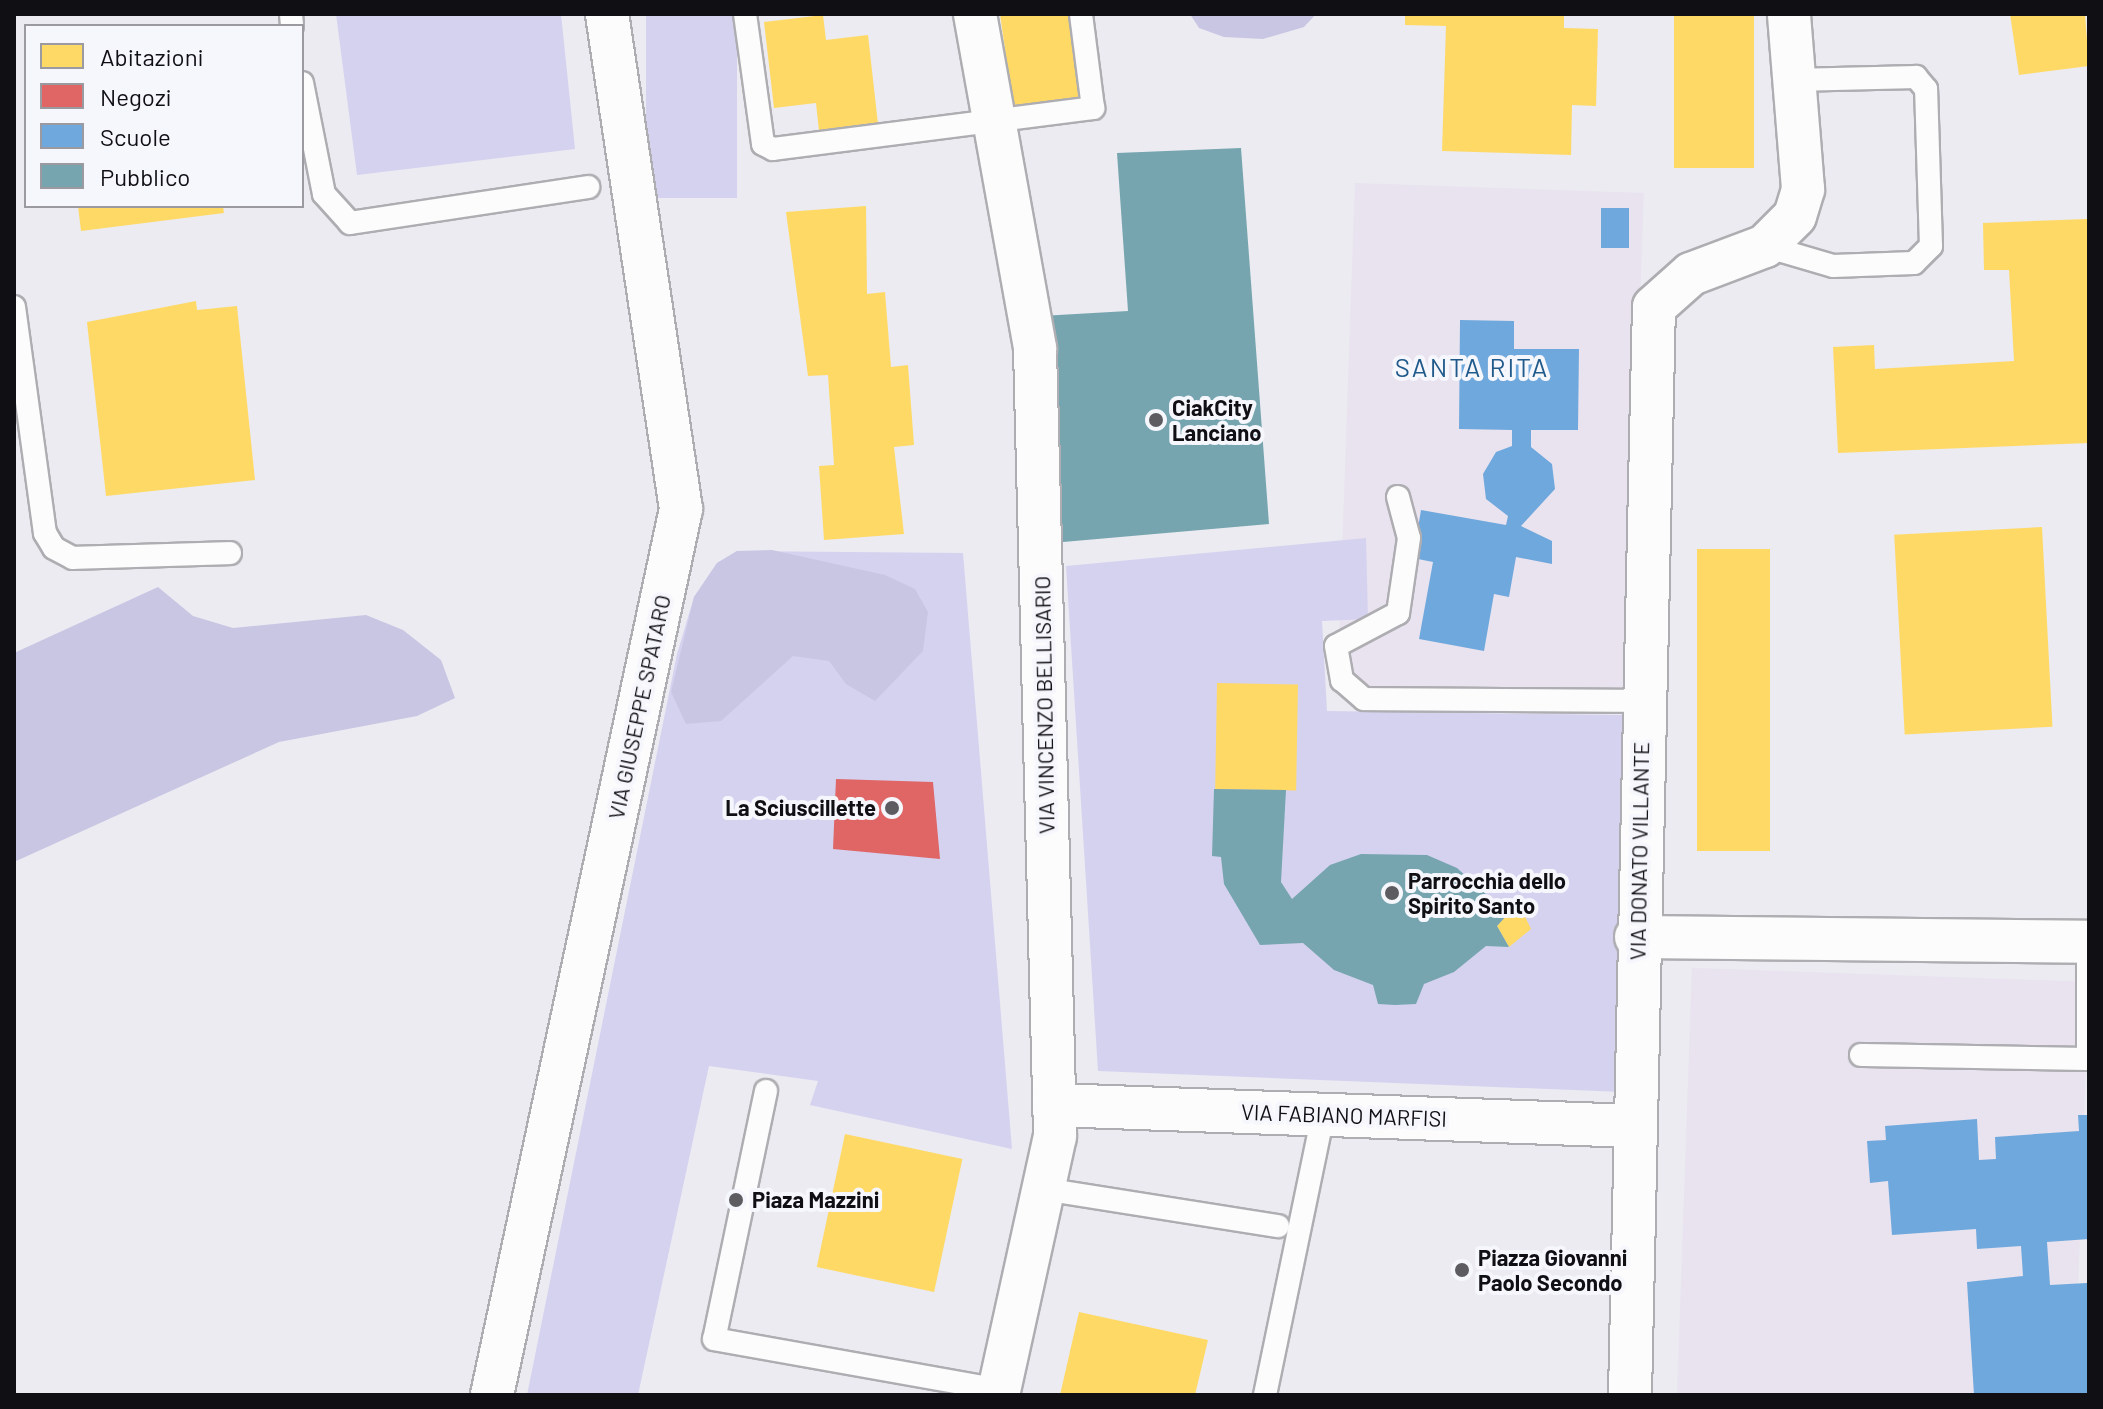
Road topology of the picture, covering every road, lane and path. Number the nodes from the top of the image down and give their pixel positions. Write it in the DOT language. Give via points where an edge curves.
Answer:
graph roads {
  1 [pos="607,14"];
  2 [pos="745,14"];
  3 [pos="975,14"];
  4 [pos="1081,14"];
  5 [pos="1789,14"];
  6 [pos="1794,80"];
  7 [pos="304,93"];
  8 [pos="994,123"];
  9 [pos="588,187"];
  10 [pos="1765,246"];
  11 [pos="14,307"];
  12 [pos="1398,497"];
  13 [pos="230,553"];
  14 [pos="1642,701"];
  15 [pos="1636,937"];
  16 [pos="2088,942"];
  17 [pos="1861,1055"];
  18 [pos="2088,1059"];
  19 [pos="766,1091"];
  20 [pos="1055,1105"];
  21 [pos="1323,1115"];
  22 [pos="1634,1126"];
  23 [pos="1044,1189"];
  24 [pos="1278,1226"];
  25 [pos="999,1392"];
  26 [pos="492,1395"];
  27 [pos="1265,1395"];
  28 [pos="1630,1395"];
  1 -- 26 [label="street, VIA GIUSEPPE SPATARO" via="681,509"];
  2 -- 8 [label="lane" via="763,144 773,149"];
  3 -- 8 [label="street, VIA VINCENZO BELLISARIO"];
  4 -- 8 [label="lane" via="1093,108"];
  5 -- 6 [label="street"];
  6 -- 10 [label="street" via="1803,189 1787,228"];
  6 -- 10 [label="lane" via="1916,77 1926,89 1931,246 1914,263 1833,266"];
  7 -- 9 [label="lane" via="324,194 350,223"];
  8 -- 20 [label="street, VIA VINCENZO BELLISARIO" via="1035,349"];
  10 -- 14 [label="street, VIA DONATO VILLANTE" via="1691,274 1654,307"];
  11 -- 13 [label="lane" via="45,533 54,548 73,558"];
  12 -- 14 [label="lane" via="1409,538 1398,613 1336,646 1342,680 1364,699"];
  14 -- 15 [label="street, VIA DONATO VILLANTE"];
  15 -- 16 [label="street"];
  15 -- 22 [label="street, VIA DONATO VILLANTE"];
  16 -- 18 [label="lane"];
  17 -- 18 [label="lane"];
  19 -- 25 [label="lane" via="714,1339"];
  20 -- 21 [label="street, VIA FABIANO MARFISI"];
  20 -- 23 [label="street, VIA VINCENZO BELLISARIO"];
  21 -- 22 [label="street, VIA FABIANO MARFISI"];
  21 -- 27 [label="lane"];
  22 -- 28 [label="street, VIA DONATO VILLANTE"];
  23 -- 24 [label="lane"];
  23 -- 25 [label="street, VIA VINCENZO BELLISARIO"];
}
